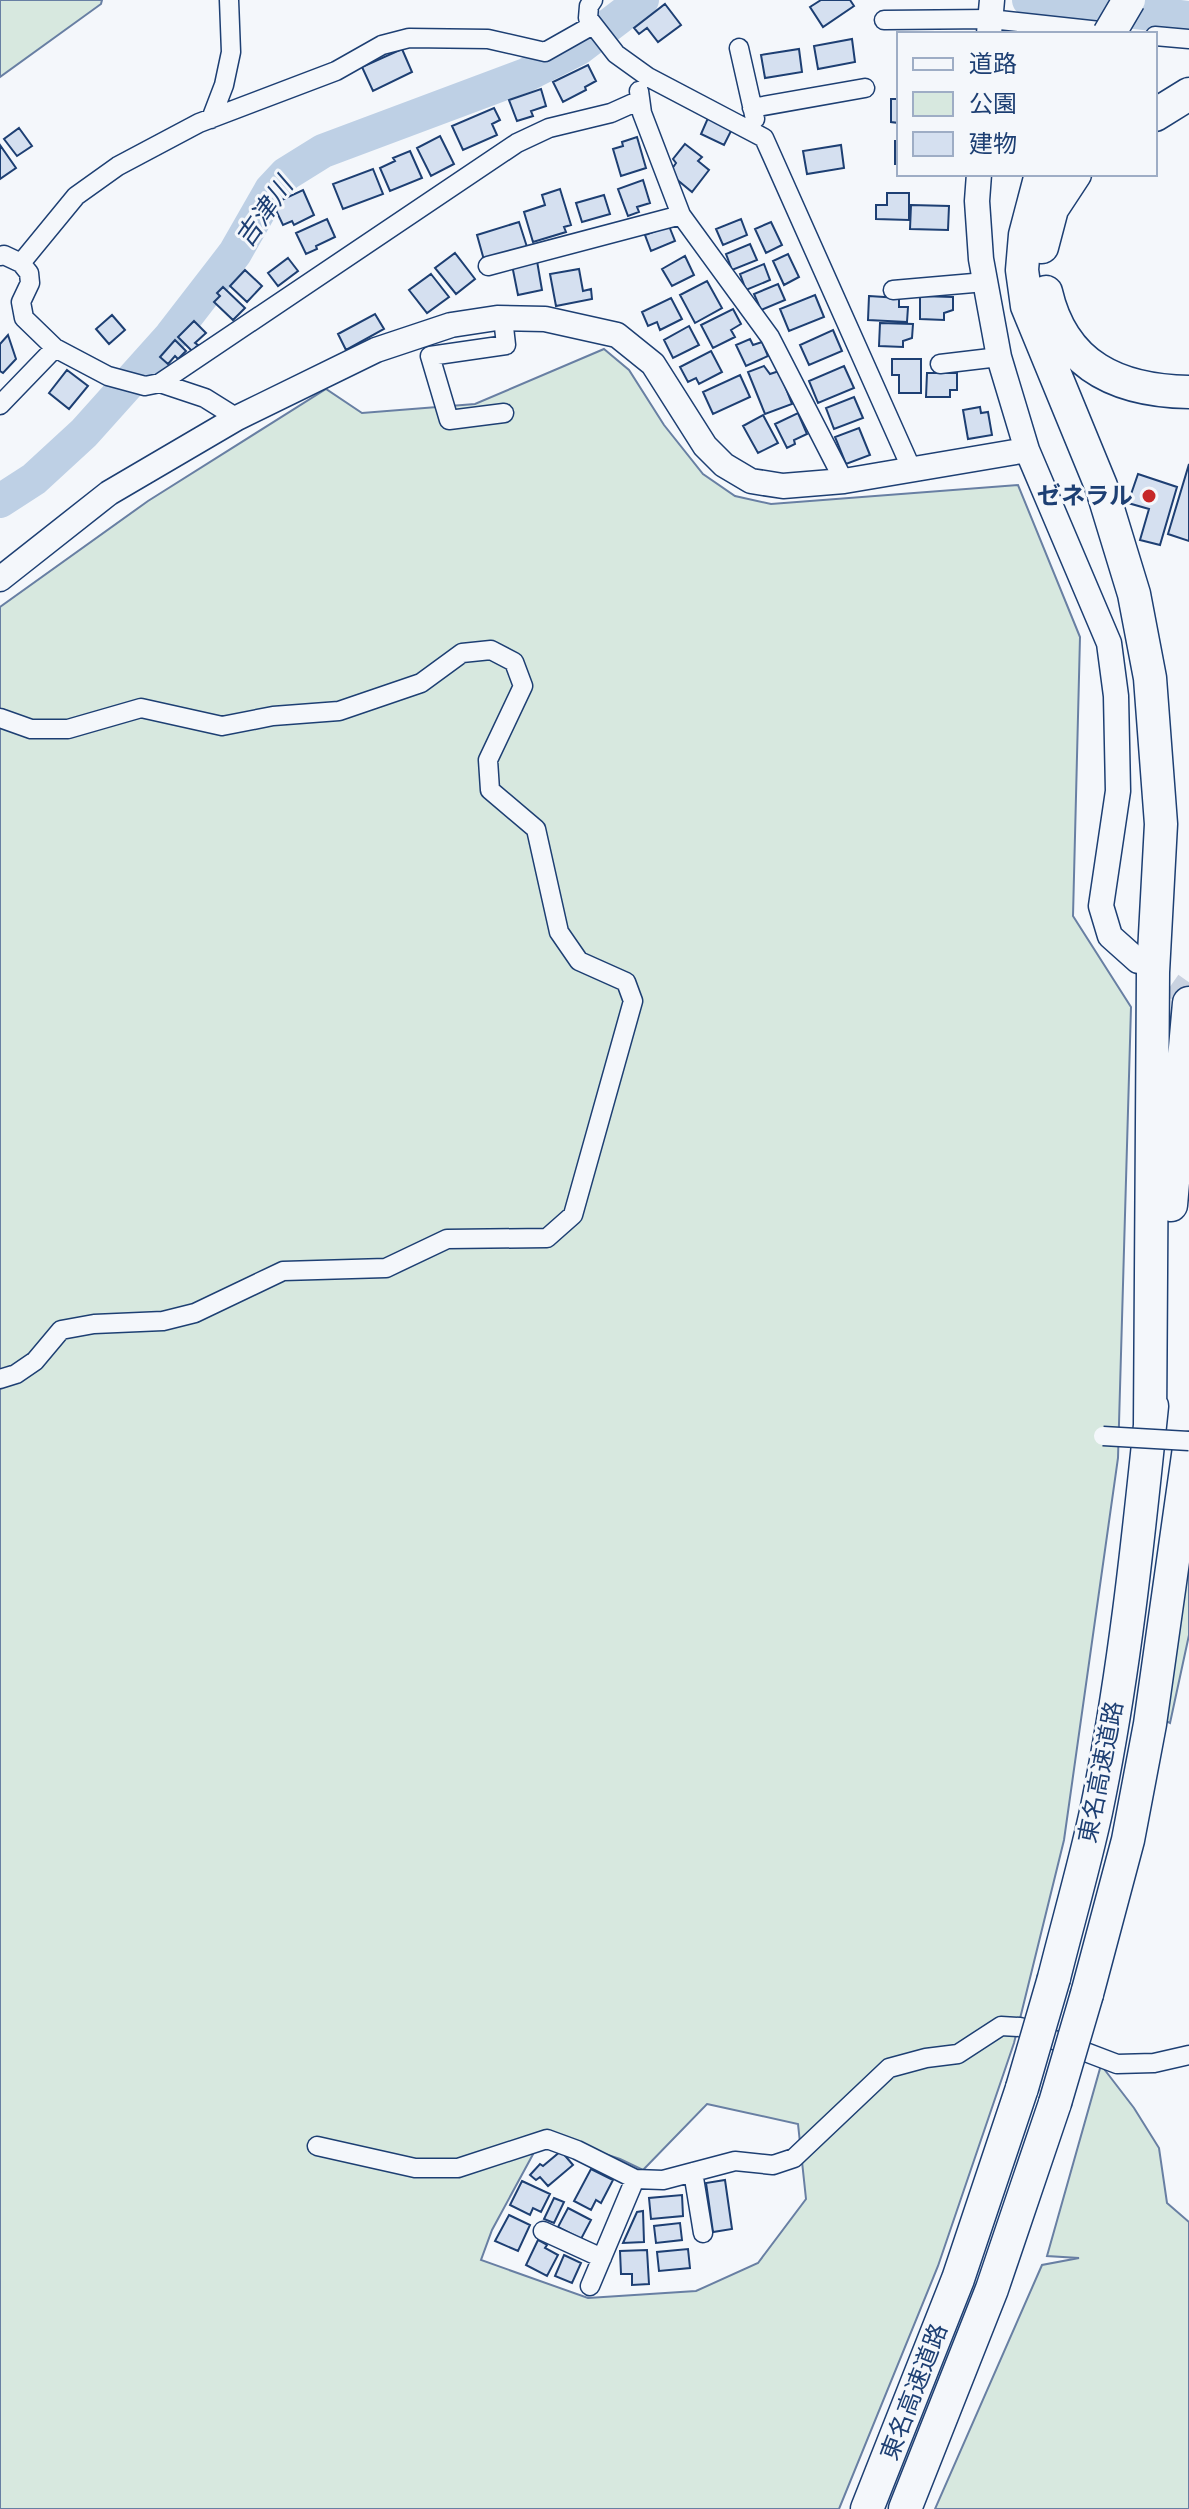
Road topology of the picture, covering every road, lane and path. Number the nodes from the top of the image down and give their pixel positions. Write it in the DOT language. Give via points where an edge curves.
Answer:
graph roads {
  1 [pos="229,0"];
  2 [pos="593,0"];
  3 [pos="1129,0"];
  4 [pos="991,18"];
  5 [pos="884,20"];
  6 [pos="591,26"];
  7 [pos="1108,32"];
  8 [pos="1110,32"];
  9 [pos="1157,36"];
  10 [pos="1189,39"];
  11 [pos="739,48"];
  12 [pos="641,73"];
  13 [pos="865,88"];
  14 [pos="1189,94"];
  15 [pos="640,100"];
  16 [pos="752,108"];
  17 [pos="1157,114"];
  18 [pos="211,119"];
  19 [pos="759,135"];
  20 [pos="979,176"];
  21 [pos="1040,176"];
  22 [pos="1074,176"];
  23 [pos="681,215"];
  24 [pos="0,256"];
  25 [pos="21,263"];
  26 [pos="488,266"];
  27 [pos="985,282"];
  28 [pos="893,290"];
  29 [pos="503,318"];
  30 [pos="55,348"];
  31 [pos="999,357"];
  32 [pos="940,364"];
  33 [pos="160,383"];
  34 [pos="1189,392"];
  35 [pos="0,405"];
  36 [pos="504,413"];
  37 [pos="237,418"];
  38 [pos="1027,450"];
  39 [pos="912,470"];
  40 [pos="844,481"];
  41 [pos="0,579"];
  42 [pos="0,718"];
  43 [pos="1138,961"];
  44 [pos="1189,1003"];
  45 [pos="0,1379"];
  46 [pos="1150,1425"];
  47 [pos="1103,1436"];
  48 [pos="1189,1441"];
  49 [pos="1189,1448"];
  50 [pos="1189,2055"];
  51 [pos="317,2146"];
  52 [pos="693,2172"];
  53 [pos="635,2179"];
  54 [pos="543,2231"];
  55 [pos="703,2233"];
  56 [pos="602,2258"];
  57 [pos="590,2286"];
  58 [pos="867,2509"];
  59 [pos="905,2509"];
  1 -- 18 [label="street" via="231,52"];
  2 -- 6 [label="street"];
  3 -- 8 [label="highway, bridge"];
  4 -- 5 [label="street"];
  4 -- 7 [label="street"];
  6 -- 12 [label="street"];
  6 -- 18 [label="street" via="545,52 488,39 409,38"];
  9 -- 10 [label="street"];
  11 -- 16 [label="street"];
  12 -- 15 [label="street"];
  12 -- 19 [label="street"];
  13 -- 16 [label="street"];
  14 -- 17 [label="highway"];
  15 -- 23 [label="street"];
  15 -- 33 [label="street" via="517,143"];
  16 -- 19 [label="street"];
  18 -- 25 [label="street" via="118,166 76,196"];
  19 -- 39 [label="street" via="772,151"];
  20 -- 27 [label="street"];
  21 -- 46 [label="highway" via="1025,235 1027,306 1101,486 1134,594 1150,678 1161,824 1153,972"];
  22 -- 34 [label="highway" via="1052,209 1043,241 1042,274 1059,331 1078,357 1106,375 1134,387"];
  23 -- 26 [label="street"];
  23 -- 40 [label="street" via="770,337"];
  24 -- 25 [label="street"];
  25 -- 30 [label="street" via="30,283 21,302 24,318"];
  27 -- 28 [label="street"];
  27 -- 31 [label="street"];
  29 -- 36 [label="street" via="506,345 430,356 449,420"];
  29 -- 37 [label="street" via="451,325 376,350"];
  29 -- 40 [label="street" via="569,322 617,335 653,364 705,446 751,481 783,486"];
  30 -- 33 [label="street" via="108,376 145,386"];
  30 -- 35 [label="street"];
  31 -- 32 [label="street"];
  31 -- 38 [label="street"];
  33 -- 37 [label="street" via="205,398"];
  37 -- 41 [label="street" via="109,493"];
  38 -- 39 [label="street"];
  38 -- 43 [label="street" via="1109,643 1118,791 1101,906 1110,936"];
  39 -- 40 [label="street"];
  42 -- 45 [label="street" via="31,729 68,729 141,708 222,726 339,711 421,683 462,653 491,650 514,662 523,686 488,760 490,790 536,829 559,932 579,961 626,982 633,1001 573,1215 547,1238 447,1239 386,1268 283,1271 195,1313 61,1330 35,1361"];
  44 -- 46 [label="highway, 東名高速道路"];
  46 -- 58 [label="highway, 東名高速道路, bridge" via="1122,1664 1096,1811 1054,1978 958,2279"];
  47 -- 48 [label="street, bridge"];
  49 -- 59 [label="highway, 東名高速道路, bridge" via="1150,1724 1128,1840 1087,1994 992,2289"];
  50 -- 52 [label="street" via="1117,2064 1020,2027 1001,2026 958,2054 889,2068 794,2158 773,2165 735,2161"];
  51 -- 53 [label="street" via="415,2168 458,2168 547,2139"];
  52 -- 53 [label="street" via="663,2180"];
  52 -- 55 [label="street"];
  53 -- 56 [label="street"];
  54 -- 56 [label="street"];
  56 -- 57 [label="street"];
}
